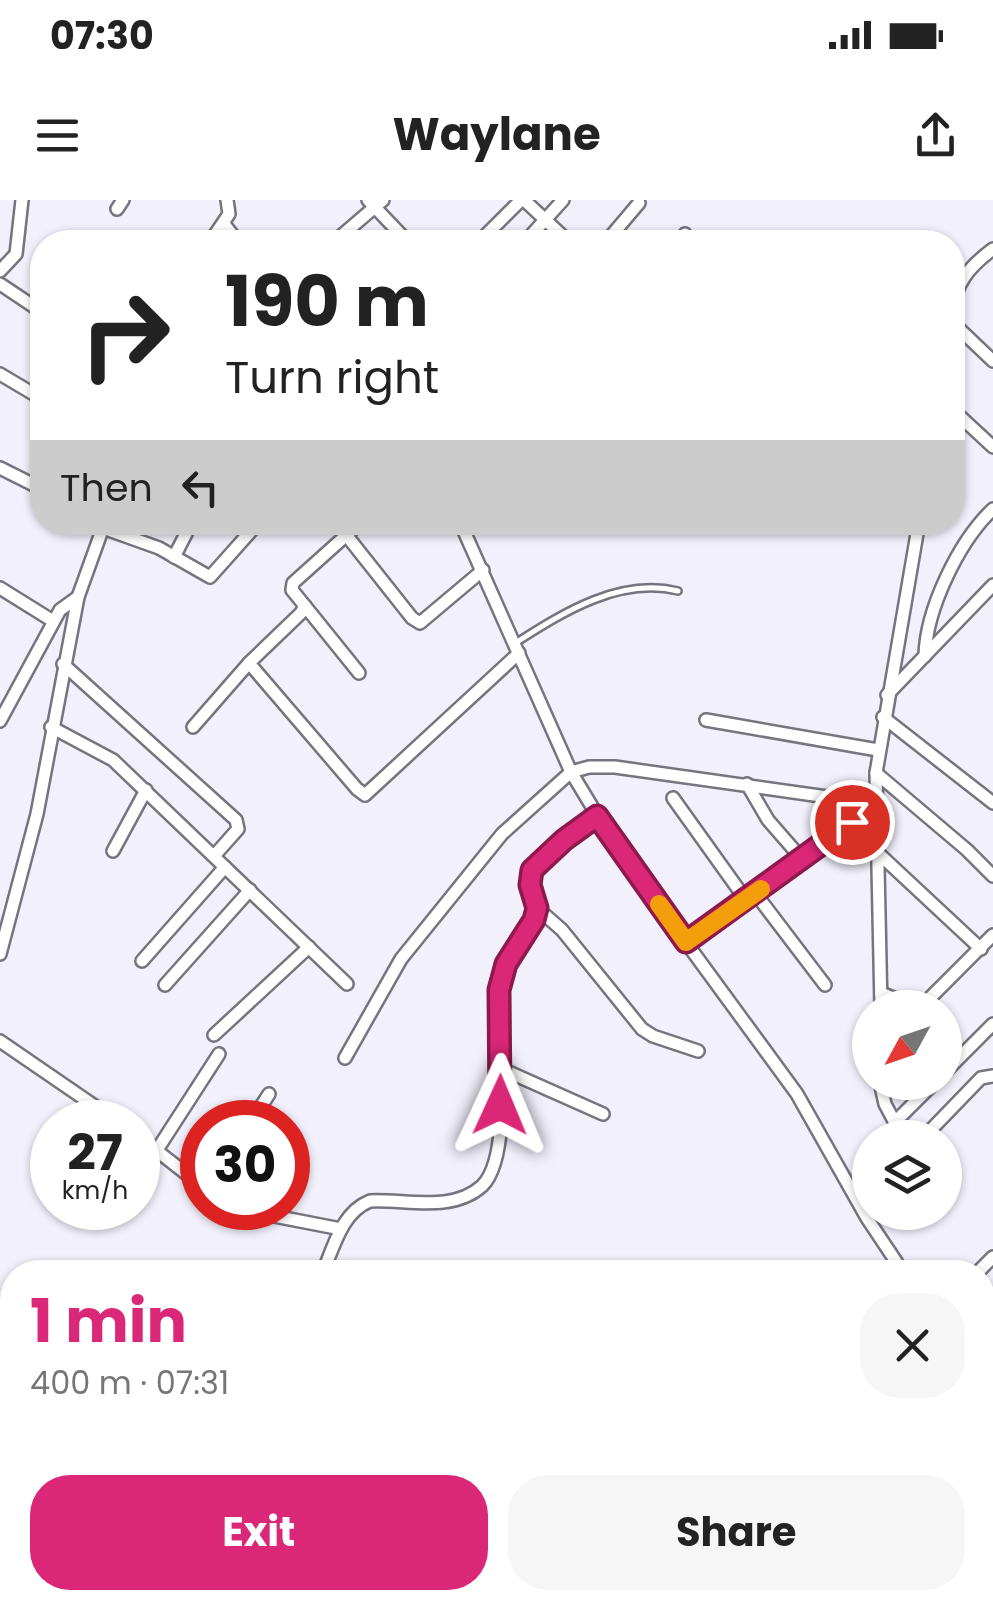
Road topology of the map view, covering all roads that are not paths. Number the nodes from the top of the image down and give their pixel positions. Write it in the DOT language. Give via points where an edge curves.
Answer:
graph roads {
  1 [pos="22,200"];
  2 [pos="226,200"];
  3 [pos="523,200"];
  4 [pos="563,200"];
  5 [pos="375,203"];
  6 [pos="638,203"];
  7 [pos="544,221"];
  8 [pos="224,224"];
  9 [pos="219,230"];
  10 [pos="229,230"];
  11 [pos="347,230"];
  12 [pos="398,230"];
  13 [pos="492,230"];
  14 [pos="536,230"];
  15 [pos="555,230"];
  16 [pos="616,230"];
  17 [pos="993,248"];
  18 [pos="0,271"];
  19 [pos="965,274"];
  20 [pos="0,284"];
  21 [pos="30,304"];
  22 [pos="965,332"];
  23 [pos="993,361"];
  24 [pos="0,374"];
  25 [pos="30,392"];
  26 [pos="965,421"];
  27 [pos="993,447"];
  28 [pos="0,468"];
  29 [pos="30,483"];
  30 [pos="993,508"];
  31 [pos="100,535"];
  32 [pos="129,535"];
  33 [pos="185,535"];
  34 [pos="248,535"];
  35 [pos="466,535"];
  36 [pos="917,535"];
  37 [pos="347,536"];
  38 [pos="174,556"];
  39 [pos="482,570"];
  40 [pos="993,585"];
  41 [pos="0,588"];
  42 [pos="678,591"];
  43 [pos="78,597"];
  44 [pos="305,606"];
  45 [pos="53,622"];
  46 [pos="517,648"];
  47 [pos="925,656"];
  48 [pos="248,663"];
  49 [pos="63,664"];
  50 [pos="359,674"];
  51 [pos="887,696"];
  52 [pos="883,718"];
  53 [pos="706,720"];
  54 [pos="0,721"];
  55 [pos="51,727"];
  56 [pos="193,727"];
  57 [pos="878,750"];
  58 [pos="572,772"];
  59 [pos="876,772"];
  60 [pos="747,784"];
  61 [pos="146,790"];
  62 [pos="672,798"];
  63 [pos="993,803"];
  64 [pos="877,804"];
  65 [pos="597,816"];
  66 [pos="113,851"];
  67 [pos="878,852"];
  68 [pos="214,856"];
  69 [pos="802,859"];
  70 [pos="225,867"];
  71 [pos="993,876"];
  72 [pos="250,890"];
  73 [pos="750,896"];
  74 [pos="537,908"];
  75 [pos="993,935"];
  76 [pos="686,942"];
  77 [pos="309,948"];
  78 [pos="981,949"];
  79 [pos="0,954"];
  80 [pos="142,961"];
  81 [pos="165,984"];
  82 [pos="347,984"];
  83 [pos="826,985"];
  84 [pos="881,990"];
  85 [pos="939,990"];
  86 [pos="993,1024"];
  87 [pos="214,1036"];
  88 [pos="0,1041"];
  89 [pos="698,1051"];
  90 [pos="962,1051"];
  91 [pos="219,1054"];
  92 [pos="345,1058"];
  93 [pos="502,1069"];
  94 [pos="993,1076"];
  95 [pos="268,1094"];
  96 [pos="86,1100"];
  97 [pos="264,1100"];
  98 [pos="916,1100"];
  99 [pos="603,1114"];
  100 [pos="897,1120"];
  101 [pos="941,1120"];
  102 [pos="160,1144"];
  103 [pos="160,1153"];
  104 [pos="180,1169"];
  105 [pos="852,1187"];
  106 [pos="310,1224"];
  107 [pos="341,1230"];
  108 [pos="878,1230"];
  109 [pos="329,1260"];
  110 [pos="896,1260"];
  1 -- 18 [label="street" via="16,254"];
  2 -- 8 [label="street"];
  3 -- 7 [label="street"];
  3 -- 13 [label="street"];
  4 -- 7 [label="street"];
  5 -- 11 [label="street"];
  5 -- 12 [label="street"];
  6 -- 16 [label="street"];
  7 -- 14 [label="street"];
  7 -- 15 [label="street"];
  8 -- 9 [label="street"];
  8 -- 10 [label="street"];
  17 -- 19 [label="street"];
  20 -- 21 [label="street"];
  22 -- 23 [label="street"];
  24 -- 25 [label="street"];
  26 -- 27 [label="street"];
  28 -- 29 [label="street"];
  30 -- 47 [label="street" via="959,552 930,622"];
  31 -- 43 [label="street"];
  32 -- 38 [label="street"];
  33 -- 38 [label="street"];
  34 -- 38 [label="street" via="214,576"];
  35 -- 39 [label="street"];
  36 -- 51 [label="street"];
  37 -- 39 [label="street" via="420,622"];
  37 -- 44 [label="street" via="292,583"];
  39 -- 46 [label="street"];
  40 -- 47 [label="street"];
  41 -- 45 [label="street"];
  42 -- 46 [label="lane" via="646,586 586,602"];
  43 -- 45 [label="street"];
  43 -- 49 [label="street"];
  44 -- 48 [label="street"];
  44 -- 50 [label="street"];
  45 -- 54 [label="street"];
  46 -- 48 [label="street" via="365,795"];
  46 -- 58 [label="street"];
  47 -- 51 [label="street"];
  48 -- 56 [label="street"];
  49 -- 55 [label="street"];
  49 -- 68 [label="street" via="236,820 238,829"];
  51 -- 52 [label="street"];
  52 -- 57 [label="street"];
  52 -- 63 [label="street"];
  53 -- 57 [label="street"];
  55 -- 61 [label="street" via="102,752"];
  55 -- 79 [label="street" via="37,814"];
  57 -- 59 [label="street"];
  58 -- 60 [label="street" via="615,766"];
  58 -- 65 [label="street"];
  58 -- 92 [label="street" via="502,834 423,928"];
  59 -- 64 [label="street"];
  59 -- 71 [label="street"];
  60 -- 64 [label="street"];
  60 -- 69 [label="street"];
  61 -- 66 [label="street"];
  61 -- 68 [label="street"];
  62 -- 73 [label="street"];
  64 -- 67 [label="street"];
  64 -- 69 [label="street"];
  65 -- 74 [label="street" via="532,870"];
  65 -- 76 [label="street"];
  67 -- 78 [label="street"];
  67 -- 84 [label="street"];
  68 -- 70 [label="street"];
  69 -- 73 [label="street"];
  70 -- 72 [label="street"];
  70 -- 80 [label="street"];
  72 -- 77 [label="street"];
  72 -- 81 [label="street"];
  73 -- 76 [label="street"];
  73 -- 83 [label="street"];
  74 -- 89 [label="street" via="642,1029"];
  74 -- 93 [label="street" via="501,978"];
  75 -- 78 [label="street"];
  76 -- 105 [label="street" via="797,1094"];
  77 -- 82 [label="street"];
  77 -- 87 [label="street"];
  78 -- 85 [label="street"];
  86 -- 90 [label="street"];
  88 -- 96 [label="street"];
  91 -- 102 [label="street"];
  93 -- 99 [label="street"];
  93 -- 107 [label="street" via="496,1162 482,1185 450,1201 370,1201"];
  94 -- 101 [label="street" via="981,1078"];
  95 -- 97 [label="street"];
  98 -- 100 [label="street"];
  103 -- 104 [label="street"];
  106 -- 107 [label="street"];
  107 -- 109 [label="street"];
  108 -- 110 [label="street"];
}
